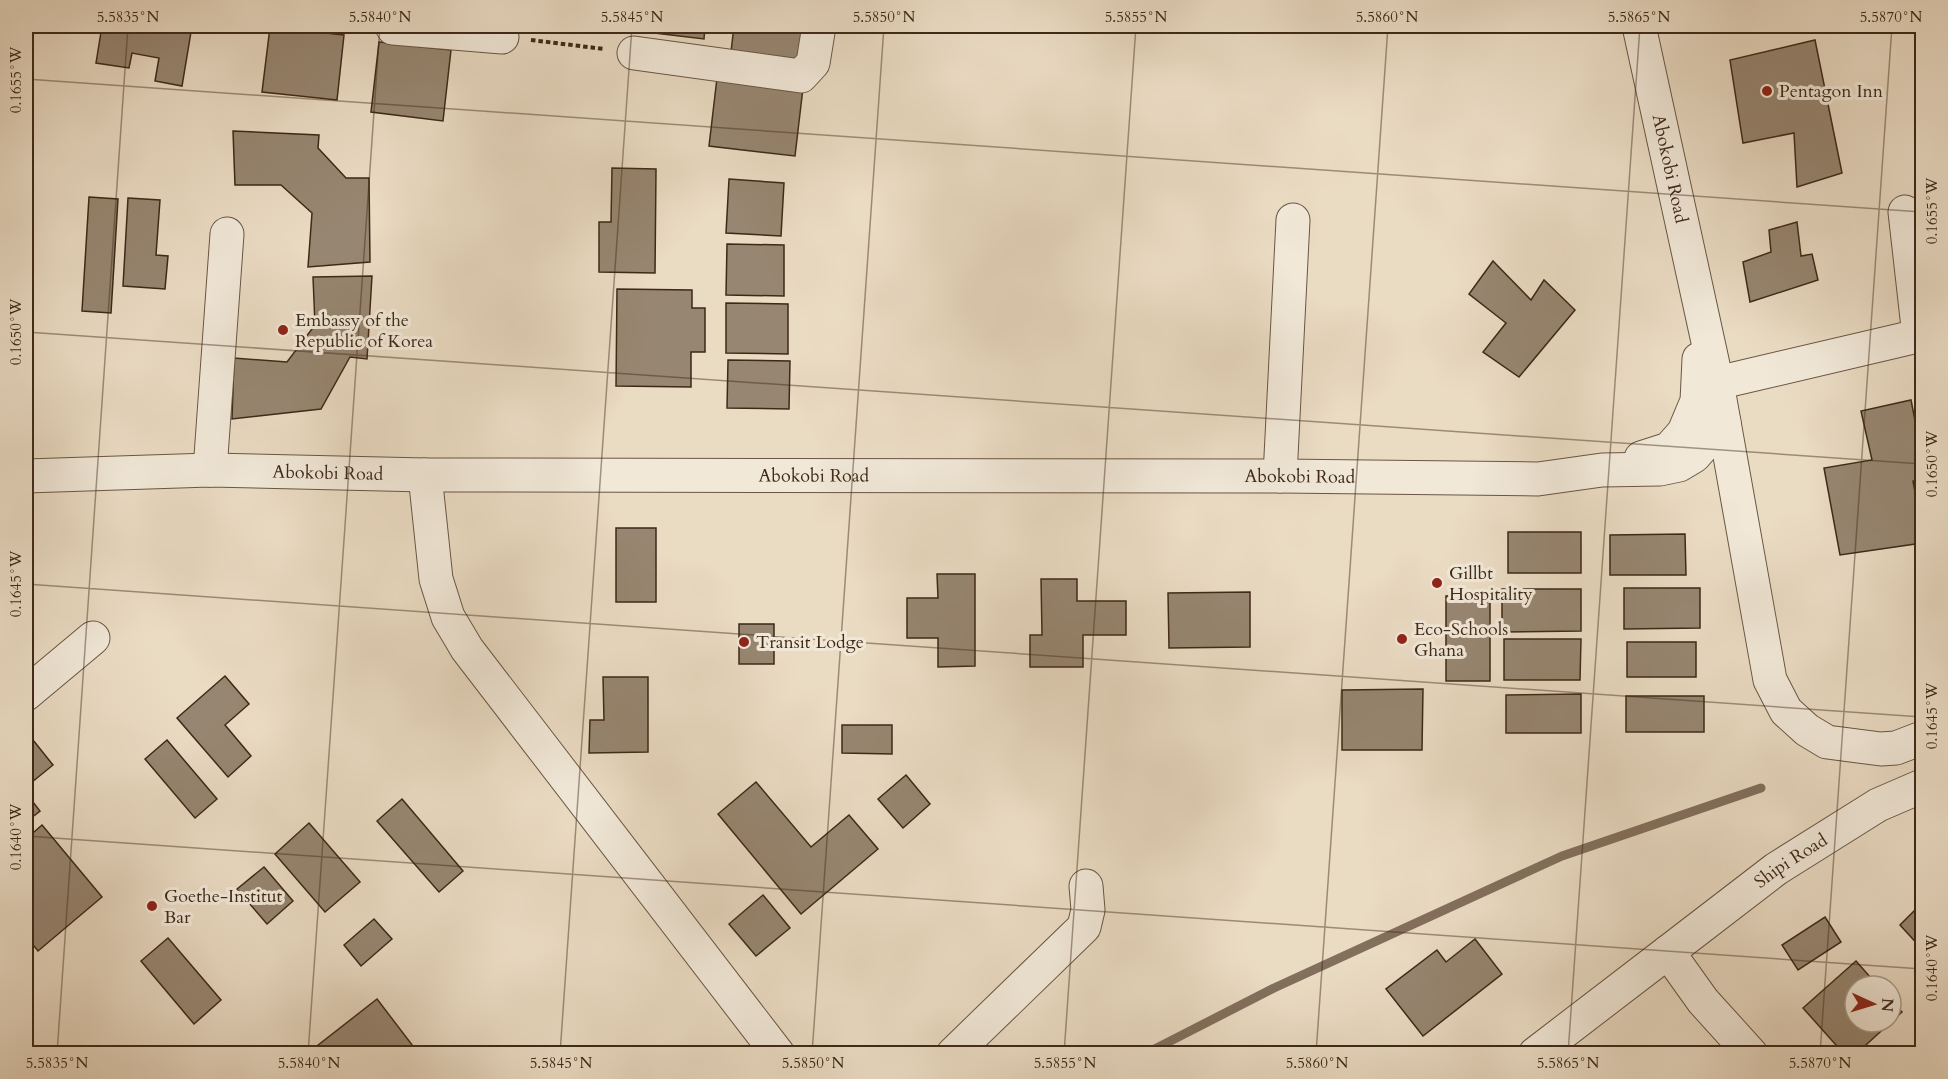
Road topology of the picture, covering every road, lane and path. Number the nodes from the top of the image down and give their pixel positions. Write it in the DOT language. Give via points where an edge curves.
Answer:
graph roads {
  1 [pos="392,26"];
  2 [pos="819,26"];
  3 [pos="1639,26"];
  4 [pos="502,37"];
  5 [pos="634,53"];
  6 [pos="1905,212"];
  7 [pos="1293,220"];
  8 [pos="227,234"];
  9 [pos="1701,310"];
  10 [pos="1921,335"];
  11 [pos="1717,383"];
  12 [pos="1724,422"];
  13 [pos="210,470"];
  14 [pos="1602,470"];
  15 [pos="425,475"];
  16 [pos="26,476"];
  17 [pos="1280,476"];
  18 [pos="93,638"];
  19 [pos="26,694"];
  20 [pos="1923,738"];
  21 [pos="1923,786"];
  22 [pos="1086,886"];
  23 [pos="1668,952"];
  24 [pos="778,1053"];
  25 [pos="953,1053"];
  26 [pos="1535,1053"];
  27 [pos="1751,1053"];
  1 -- 4 [label="street"];
  2 -- 5 [label="street" via="813,63 801,76"];
  3 -- 9 [label="street, Abokobi Road"];
  4 -- 5 [label="path"];
  6 -- 10 [label="street"];
  7 -- 17 [label="street"];
  8 -- 13 [label="street"];
  9 -- 11 [label="street, Abokobi Road"];
  9 -- 14 [label="street, Abokobi Road" via="1697,402 1684,432 1669,448"];
  10 -- 11 [label="street"];
  11 -- 12 [label="street, Abokobi Road"];
  12 -- 14 [label="street, Abokobi Road" via="1694,456 1679,465"];
  12 -- 20 [label="street, Abokobi Road" via="1770,680 1786,711 1827,742 1881,750"];
  13 -- 15 [label="street, Abokobi Road"];
  13 -- 16 [label="street, Abokobi Road"];
  14 -- 17 [label="street, Abokobi Road" via="1538,479"];
  15 -- 17 [label="street, Abokobi Road"];
  15 -- 24 [label="street" via="436,579 448,618 467,649"];
  18 -- 19 [label="street"];
  21 -- 23 [label="street, Shipi Road" via="1878,805 1802,852"];
  22 -- 25 [label="street" via="1088,910 1084,927"];
  23 -- 26 [label="street, Shipi Road"];
  23 -- 27 [label="street" via="1703,1000"];
}
